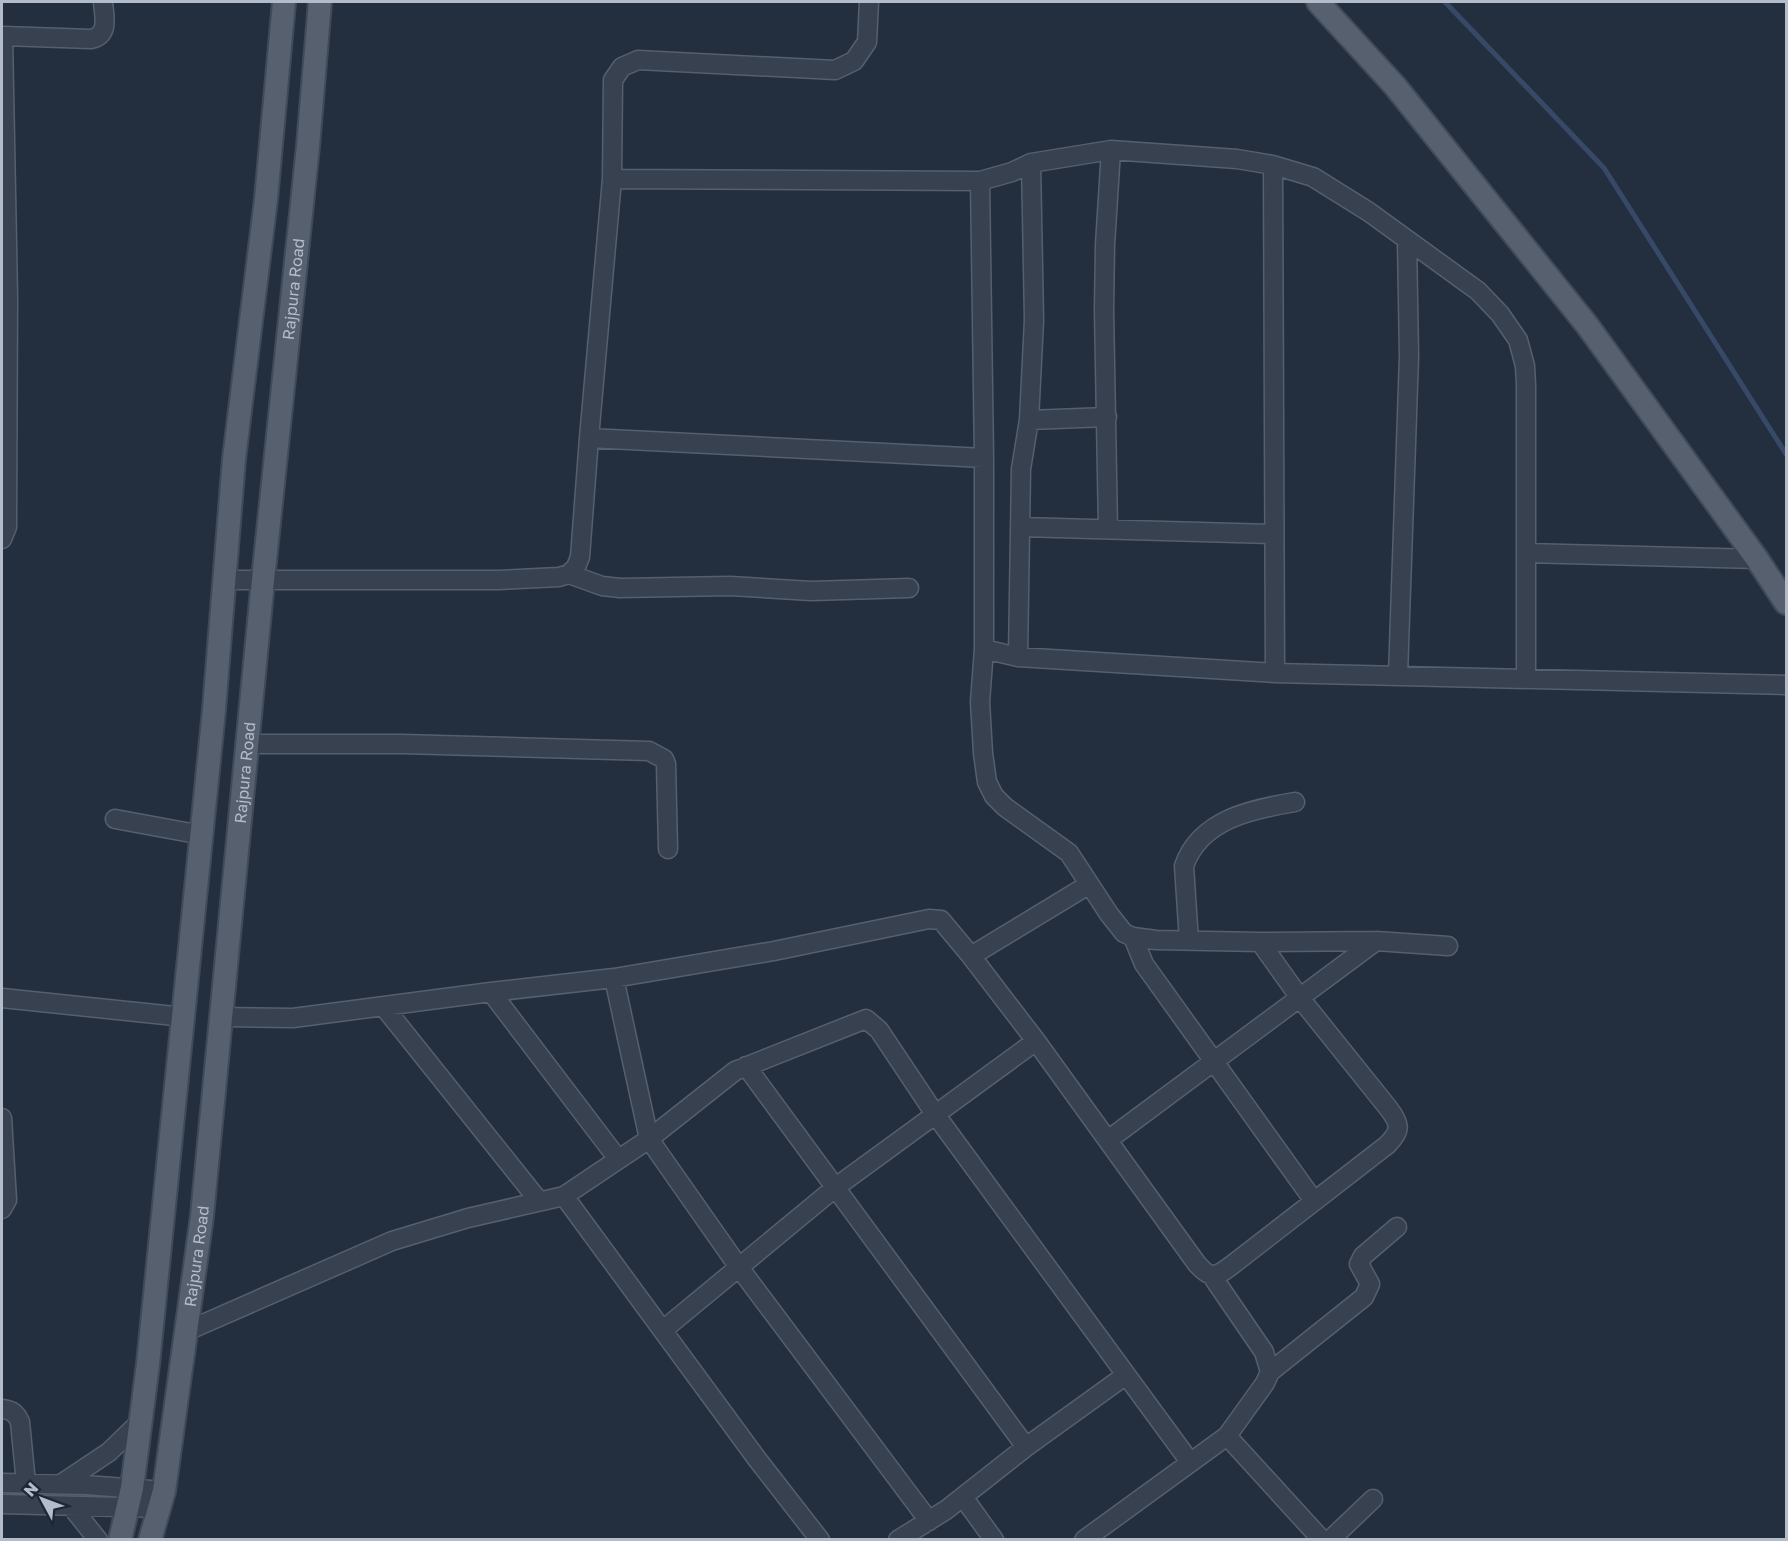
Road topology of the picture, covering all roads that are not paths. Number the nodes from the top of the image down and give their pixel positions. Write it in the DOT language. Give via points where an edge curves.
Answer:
graph roads {
  1 [pos="103,2"];
  2 [pos="284,2"];
  3 [pos="320,2"];
  4 [pos="869,2"];
  5 [pos="1318,2"];
  6 [pos="2,36"];
  7 [pos="1111,150"];
  8 [pos="1031,163"];
  9 [pos="1273,165"];
  10 [pos="612,179"];
  11 [pos="980,181"];
  12 [pos="4,203"];
  13 [pos="1407,241"];
  14 [pos="1107,417"];
  15 [pos="1029,420"];
  16 [pos="589,438"];
  17 [pos="984,458"];
  18 [pos="1021,527"];
  19 [pos="1108,529"];
  20 [pos="1273,534"];
  21 [pos="2,539"];
  22 [pos="1526,553"];
  23 [pos="1757,559"];
  24 [pos="569,574"];
  25 [pos="224,580"];
  26 [pos="262,580"];
  27 [pos="909,588"];
  28 [pos="1786,603"];
  29 [pos="984,650"];
  30 [pos="1018,657"];
  31 [pos="1275,673"];
  32 [pos="1398,675"];
  33 [pos="1526,678"];
  34 [pos="1786,685"];
  35 [pos="248,744"];
  36 [pos="1295,802"];
  37 [pos="115,819"];
  38 [pos="202,835"];
  39 [pos="668,849"];
  40 [pos="1088,885"];
  41 [pos="1133,937"];
  42 [pos="1189,940"];
  43 [pos="1260,942"];
  44 [pos="1376,942"];
  45 [pos="1448,946"];
  46 [pos="971,956"];
  47 [pos="614,978"];
  48 [pos="491,992"];
  49 [pos="2,998"];
  50 [pos="1300,998"];
  51 [pos="384,1007"];
  52 [pos="184,1017"];
  53 [pos="222,1017"];
  54 [pos="1036,1041"];
  55 [pos="1212,1062"];
  56 [pos="746,1066"];
  57 [pos="935,1114"];
  58 [pos="2,1118"];
  59 [pos="649,1139"];
  60 [pos="1108,1140"];
  61 [pos="618,1159"];
  62 [pos="836,1187"];
  63 [pos="564,1196"];
  64 [pos="539,1201"];
  65 [pos="1314,1201"];
  66 [pos="2,1209"];
  67 [pos="1397,1227"];
  68 [pos="738,1266"];
  69 [pos="1212,1276"];
  70 [pos="663,1330"];
  71 [pos="186,1331"];
  72 [pos="1270,1372"];
  73 [pos="1126,1375"];
  74 [pos="2,1409"];
  75 [pos="140,1422"];
  76 [pos="1227,1436"];
  77 [pos="1026,1447"];
  78 [pos="1190,1462"];
  79 [pos="2,1483"];
  80 [pos="26,1484"];
  81 [pos="61,1484"];
  82 [pos="963,1497"];
  83 [pos="130,1498"];
  84 [pos="162,1499"];
  85 [pos="1373,1499"];
  86 [pos="2,1504"];
  87 [pos="71,1506"];
  88 [pos="929,1521"];
  89 [pos="98,1539"];
  90 [pos="120,1539"];
  91 [pos="150,1539"];
  92 [pos="820,1539"];
  93 [pos="898,1539"];
  94 [pos="994,1539"];
  95 [pos="1084,1539"];
  96 [pos="1322,1539"];
  97 [pos="1329,1539"];
  1 -- 6 [label="street" via="105,27 98,38"];
  2 -- 25 [label="main road"];
  3 -- 26 [label="main road, Rajpura Road"];
  4 -- 10 [label="street" via="867,42 854,60 835,70 638,60 622,67 614,80"];
  5 -- 23 [label="main road" via="1395,86 1587,325"];
  6 -- 12 [label="street"];
  7 -- 8 [label="street"];
  7 -- 9 [label="street"];
  7 -- 14 [label="street" via="1104,278"];
  8 -- 11 [label="street"];
  8 -- 15 [label="street" via="1034,320"];
  9 -- 13 [label="street" via="1313,177"];
  9 -- 20 [label="street"];
  10 -- 11 [label="street"];
  10 -- 16 [label="street"];
  11 -- 17 [label="street"];
  12 -- 21 [label="street" via="8,296 7,527"];
  13 -- 22 [label="street" via="1478,291 1500,314 1520,346 1526,385"];
  13 -- 32 [label="street" via="1409,357"];
  14 -- 15 [label="street"];
  14 -- 19 [label="street"];
  15 -- 18 [label="street" via="1021,469"];
  16 -- 17 [label="street"];
  16 -- 24 [label="street" via="580,556"];
  17 -- 29 [label="street"];
  18 -- 19 [label="street"];
  18 -- 30 [label="street"];
  19 -- 20 [label="street"];
  20 -- 31 [label="street"];
  22 -- 23 [label="street"];
  22 -- 33 [label="street"];
  23 -- 28 [label="main road"];
  24 -- 26 [label="street" via="498,580"];
  24 -- 27 [label="street" via="620,588"];
  25 -- 26 [label="street"];
  25 -- 38 [label="main road"];
  26 -- 35 [label="main road, Rajpura Road"];
  29 -- 30 [label="street"];
  29 -- 40 [label="street" via="980,702 987,782 1005,807 1069,853"];
  30 -- 31 [label="street"];
  31 -- 32 [label="street"];
  32 -- 33 [label="street"];
  33 -- 34 [label="street"];
  35 -- 39 [label="street" via="649,751 666,764"];
  35 -- 53 [label="main road, Rajpura Road"];
  36 -- 42 [label="street" via="1255,808 1232,818 1204,835 1193,847 1184,866"];
  37 -- 38 [label="street"];
  38 -- 52 [label="main road"];
  40 -- 41 [label="street" via="1124,933"];
  40 -- 46 [label="street"];
  41 -- 42 [label="street"];
  41 -- 55 [label="street" via="1144,964"];
  42 -- 43 [label="street"];
  43 -- 44 [label="street"];
  43 -- 50 [label="street"];
  44 -- 45 [label="street"];
  44 -- 50 [label="street"];
  46 -- 47 [label="street" via="941,920 929,919"];
  46 -- 54 [label="street"];
  47 -- 48 [label="street"];
  47 -- 59 [label="street"];
  48 -- 51 [label="street"];
  48 -- 61 [label="street"];
  49 -- 52 [label="street"];
  50 -- 55 [label="street"];
  50 -- 65 [label="street" via="1389,1109 1398,1128 1387,1145"];
  51 -- 53 [label="street" via="293,1018"];
  51 -- 64 [label="street"];
  52 -- 75 [label="main road"];
  53 -- 71 [label="main road, Rajpura Road"];
  54 -- 57 [label="street"];
  54 -- 60 [label="street"];
  55 -- 60 [label="street"];
  55 -- 65 [label="street"];
  56 -- 57 [label="street" via="866,1019 879,1030"];
  56 -- 59 [label="street" via="729,1075"];
  56 -- 62 [label="street"];
  57 -- 62 [label="street"];
  57 -- 73 [label="street"];
  58 -- 66 [label="street" via="8,1200"];
  59 -- 61 [label="street"];
  59 -- 68 [label="street"];
  60 -- 69 [label="street" via="1197,1264"];
  61 -- 63 [label="street"];
  62 -- 68 [label="street"];
  62 -- 77 [label="street"];
  63 -- 64 [label="street"];
  63 -- 70 [label="street"];
  64 -- 71 [label="street" via="392,1241"];
  65 -- 69 [label="street" via="1220,1274"];
  67 -- 72 [label="street" via="1359,1264 1370,1284 1364,1297"];
  68 -- 70 [label="street"];
  68 -- 88 [label="street"];
  69 -- 72 [label="street" via="1264,1352"];
  70 -- 92 [label="street" via="756,1459"];
  71 -- 84 [label="main road, Rajpura Road"];
  72 -- 76 [label="street"];
  73 -- 77 [label="street"];
  73 -- 78 [label="street"];
  74 -- 80 [label="street" via="16,1414 20,1422"];
  75 -- 81 [label="street" via="109,1452"];
  75 -- 83 [label="main road"];
  76 -- 78 [label="street"];
  76 -- 96 [label="street"];
  77 -- 82 [label="street"];
  78 -- 95 [label="street"];
  79 -- 80 [label="street"];
  80 -- 81 [label="street"];
  81 -- 83 [label="street"];
  82 -- 88 [label="street"];
  82 -- 94 [label="street"];
  83 -- 84 [label="street"];
  83 -- 87 [label="street"];
  83 -- 90 [label="main road"];
  84 -- 91 [label="main road, Rajpura Road"];
  85 -- 97 [label="street"];
  86 -- 87 [label="street"];
  87 -- 89 [label="street"];
  88 -- 93 [label="street"];
}
